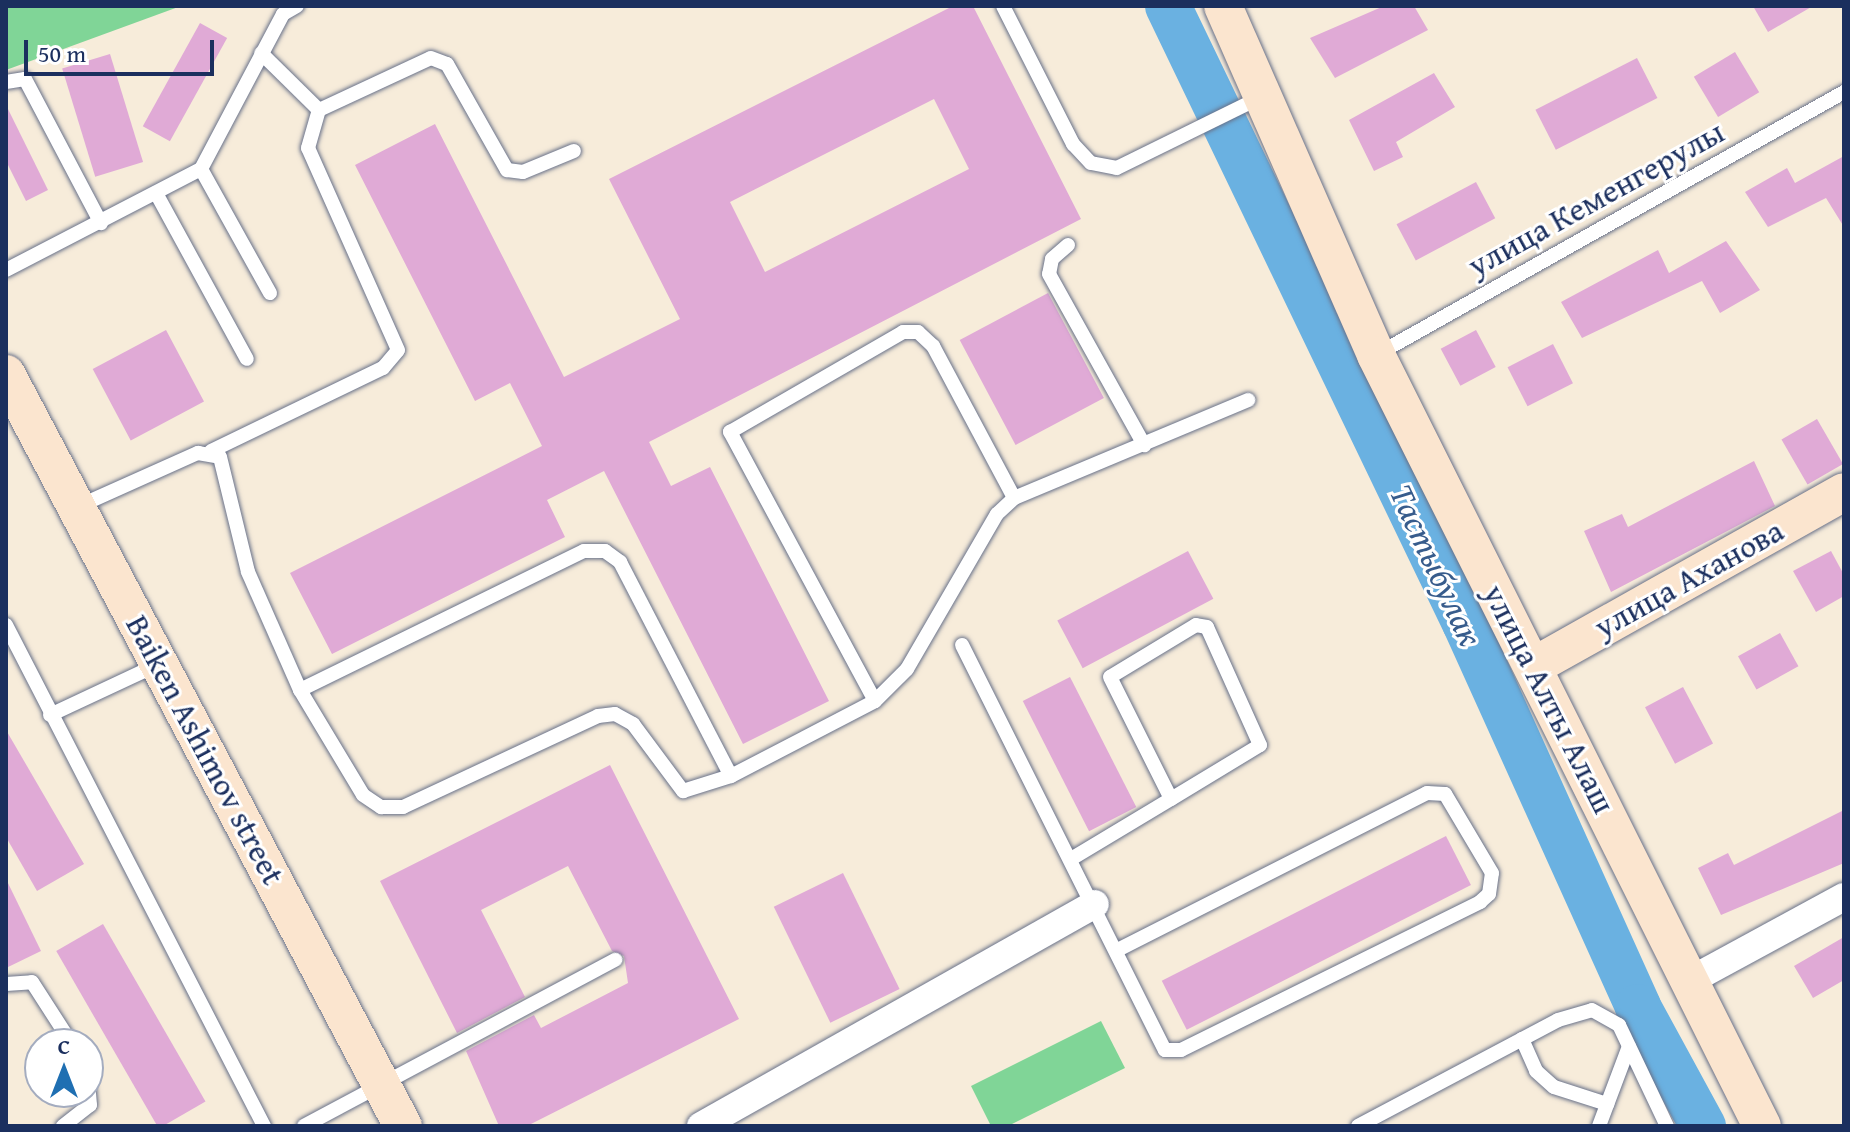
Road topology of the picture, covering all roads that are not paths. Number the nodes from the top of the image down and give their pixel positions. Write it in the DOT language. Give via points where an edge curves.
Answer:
graph roads {
  1 [pos="297,6"];
  2 [pos="1003,6"];
  3 [pos="1225,7"];
  4 [pos="261,53"];
  5 [pos="6,82"];
  6 [pos="1844,92"];
  7 [pos="1247,102"];
  8 [pos="319,110"];
  9 [pos="574,151"];
  10 [pos="201,169"];
  11 [pos="156,193"];
  12 [pos="101,223"];
  13 [pos="1068,245"];
  14 [pos="6,270"];
  15 [pos="270,293"];
  16 [pos="1376,355"];
  17 [pos="247,359"];
  18 [pos="6,374"];
  19 [pos="1248,400"];
  20 [pos="1144,445"];
  21 [pos="211,451"];
  22 [pos="1844,492"];
  23 [pos="1014,498"];
  24 [pos="76,507"];
  25 [pos="6,625"];
  26 [pos="962,645"];
  27 [pos="159,664"];
  28 [pos="1534,666"];
  29 [pos="300,690"];
  30 [pos="875,701"];
  31 [pos="50,715"];
  32 [pos="731,776"];
  33 [pos="1171,799"];
  34 [pos="1071,859"];
  35 [pos="1844,897"];
  36 [pos="1095,904"];
  37 [pos="1117,950"];
  38 [pos="615,960"];
  39 [pos="1689,981"];
  40 [pos="6,984"];
  41 [pos="62,1028"];
  42 [pos="1522,1039"];
  43 [pos="1629,1046"];
  44 [pos="380,1083"];
  45 [pos="1607,1104"];
  46 [pos="86,1108"];
  47 [pos="63,1126"];
  48 [pos="264,1126"];
  49 [pos="304,1126"];
  50 [pos="403,1126"];
  51 [pos="701,1126"];
  52 [pos="1358,1126"];
  53 [pos="1599,1126"];
  54 [pos="1667,1126"];
  55 [pos="1762,1126"];
  1 -- 4 [label="lane" via="283,14"];
  2 -- 7 [label="lane" via="1073,144 1091,163 1117,168"];
  3 -- 7 [label="street, улица Алты Алаш"];
  4 -- 8 [label="lane"];
  4 -- 10 [label="lane"];
  5 -- 12 [label="lane" via="25,79"];
  6 -- 16 [label="lane, улица Кеменгерулы"];
  7 -- 16 [label="street, улица Алты Алаш"];
  8 -- 9 [label="lane" via="431,58 447,64 507,170 523,172"];
  8 -- 21 [label="lane" via="308,148 398,350 383,368"];
  10 -- 11 [label="lane"];
  10 -- 15 [label="lane"];
  11 -- 12 [label="lane"];
  11 -- 17 [label="lane"];
  12 -- 14 [label="lane"];
  13 -- 20 [label="lane" via="1052,259 1049,274"];
  16 -- 28 [label="street, улица Алты Алаш"];
  18 -- 24 [label="street, Baiken Ashimov street"];
  19 -- 20 [label="lane"];
  20 -- 23 [label="lane"];
  21 -- 24 [label="lane"];
  21 -- 29 [label="lane" via="220,457 248,572"];
  22 -- 28 [label="street, улица Аханова"];
  23 -- 30 [label="lane" via="997,514 907,669"];
  23 -- 30 [label="lane" via="933,346 918,332 903,332 730,432"];
  24 -- 27 [label="street, Baiken Ashimov street"];
  25 -- 31 [label="lane"];
  26 -- 34 [label="lane"];
  27 -- 31 [label="lane"];
  27 -- 44 [label="street, Baiken Ashimov street"];
  28 -- 39 [label="street, улица Алты Алаш"];
  29 -- 32 [label="lane" via="363,795 381,807 403,807 598,716 633,724 674,788"];
  29 -- 32 [label="lane" via="584,551 605,551 620,562"];
  30 -- 32 [label="lane"];
  31 -- 48 [label="lane"];
  33 -- 33 [label="lane" via="1262,738 1207,627 1196,625 1110,677"];
  33 -- 34 [label="lane"];
  34 -- 36 [label="lane"];
  35 -- 39 [label="street"];
  36 -- 37 [label="lane"];
  36 -- 51 [label="street"];
  37 -- 37 [label="lane" via="1165,1050 1181,1050 1480,902 1489,894 1492,873 1445,794 1427,793"];
  38 -- 44 [label="lane"];
  39 -- 55 [label="street, улица Алты Алаш"];
  40 -- 41 [label="lane" via="32,982"];
  42 -- 43 [label="lane" via="1592,1010 1619,1025"];
  42 -- 45 [label="lane" via="1536,1071 1554,1087"];
  42 -- 52 [label="lane"];
  43 -- 45 [label="lane"];
  43 -- 54 [label="lane"];
  44 -- 49 [label="lane"];
  44 -- 50 [label="street, Baiken Ashimov street"];
  45 -- 53 [label="lane"];
  46 -- 47 [label="lane"];
}
